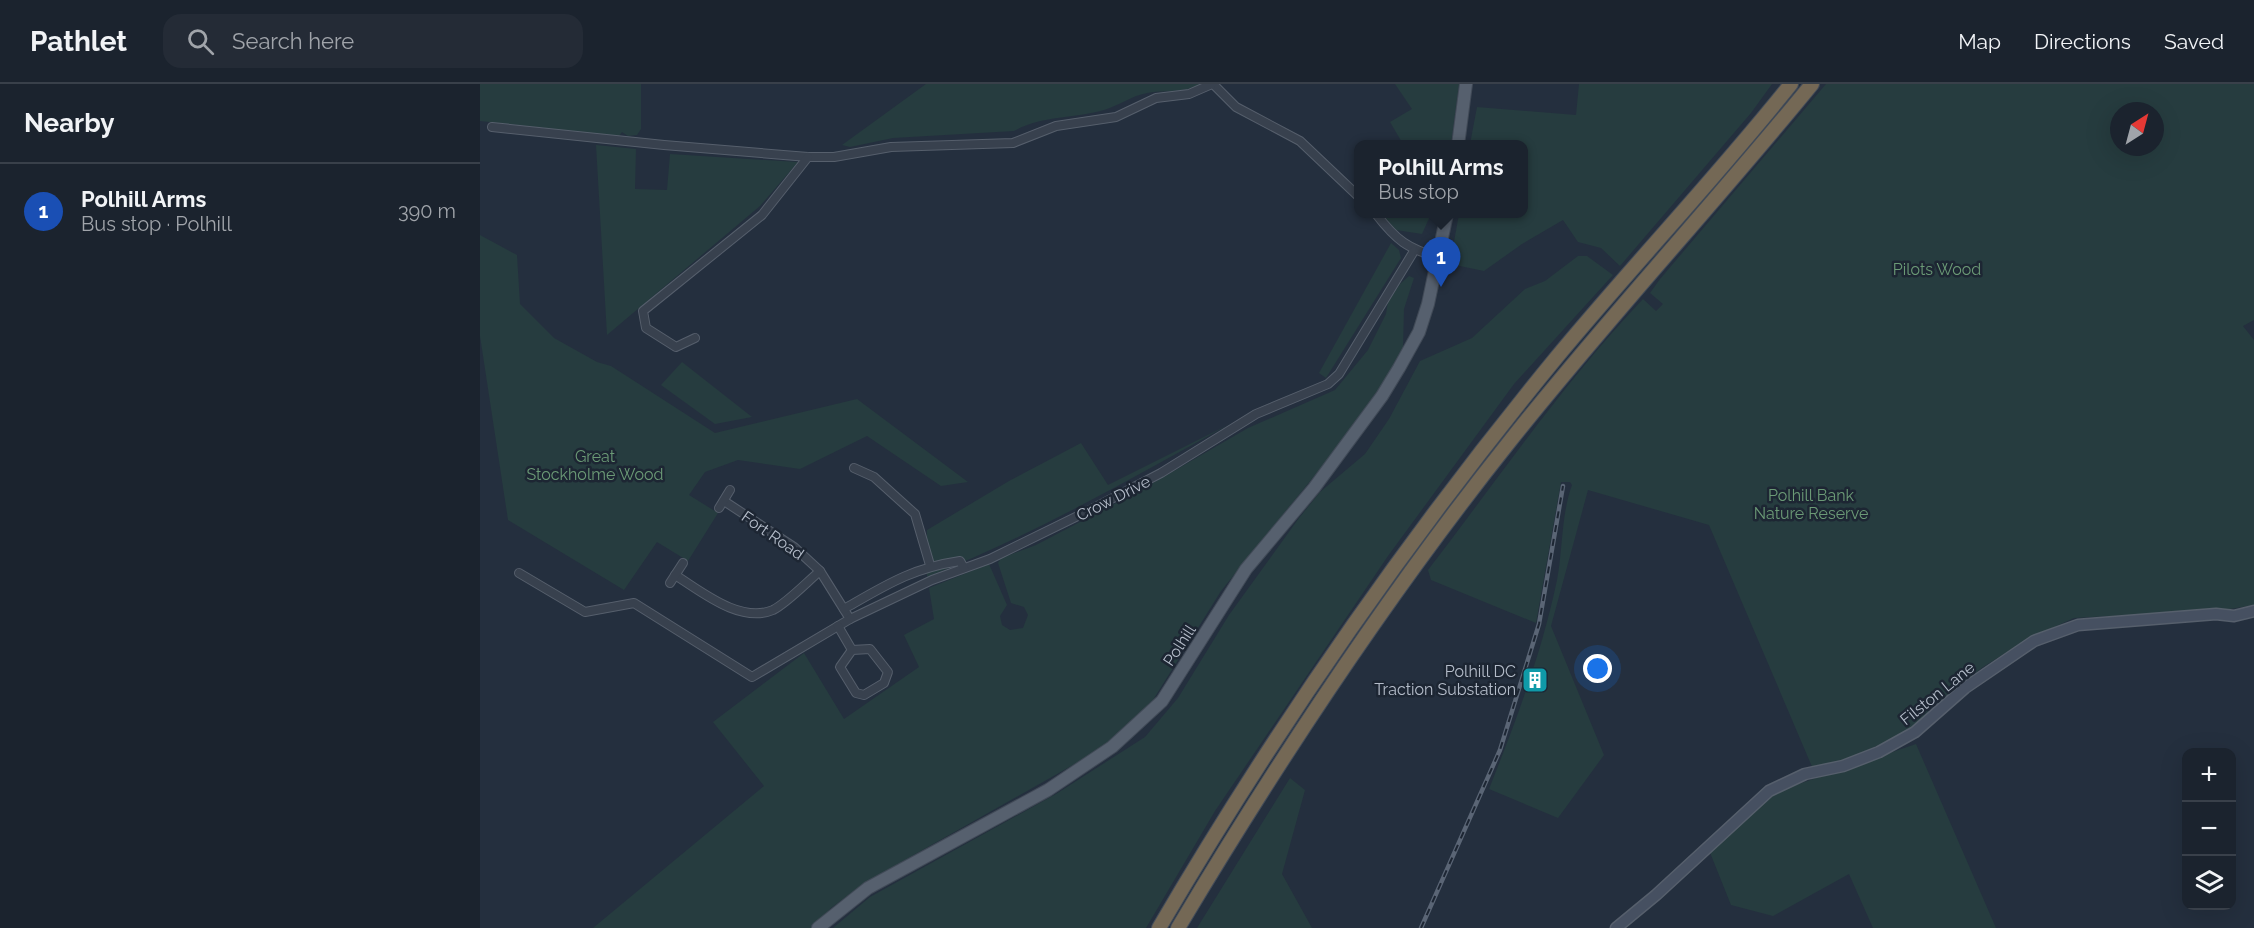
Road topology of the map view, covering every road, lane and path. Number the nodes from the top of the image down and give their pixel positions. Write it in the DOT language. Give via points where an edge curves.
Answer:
graph roads {
  1 [pos="1213,84"];
  2 [pos="1466,84"];
  3 [pos="1791,84"];
  4 [pos="1812,84"];
  5 [pos="492,127"];
  6 [pos="1459,140"];
  7 [pos="808,157"];
  8 [pos="1354,191"];
  9 [pos="1380,218"];
  10 [pos="1446,218"];
  11 [pos="1414,251"];
  12 [pos="1439,258"];
  13 [pos="695,338"];
  14 [pos="854,468"];
  15 [pos="730,490"];
  16 [pos="682,563"];
  17 [pos="930,565"];
  18 [pos="964,568"];
  19 [pos="820,571"];
  20 [pos="519,573"];
  21 [pos="675,575"];
  22 [pos="670,583"];
  23 [pos="844,609"];
  24 [pos="2254,611"];
  25 [pos="850,619"];
  26 [pos="838,626"];
  27 [pos="852,650"];
  28 [pos="818,928"];
  29 [pos="1159,928"];
  30 [pos="1178,928"];
  31 [pos="1616,928"];
  1 -- 7 [label="street" via="1189,94 1156,98 1116,117 1056,126 1013,143 891,147 834,157"];
  1 -- 8 [label="street" via="1236,107 1300,141"];
  2 -- 6 [label="main road"];
  3 -- 29 [label="highway" via="1556,358 1418,535 1273,743"];
  4 -- 30 [label="highway" via="1562,376 1445,525 1320,700"];
  5 -- 7 [label="street"];
  7 -- 13 [label="street" via="762,215 643,312 646,328 676,347"];
  9 -- 11 [label="street" via="1396,240"];
  10 -- 12 [label="main road, Polhill"];
  11 -- 12 [label="street"];
  11 -- 18 [label="street, Crow Drive" via="1339,374 1328,384 1256,414 1099,506"];
  12 -- 28 [label="main road, Polhill" via="1423,319 1393,380 1314,488 1246,569 1162,701 1112,747 1048,790 868,888"];
  14 -- 17 [label="street" via="874,477 915,514"];
  15 -- 19 [label="street, Fort Road" via="721,505 794,547"];
  16 -- 21 [label="street"];
  17 -- 18 [label="street" via="960,561"];
  17 -- 23 [label="street"];
  18 -- 25 [label="street, Crow Drive"];
  19 -- 21 [label="street, Fort Road" via="773,610 752,612 728,607"];
  19 -- 23 [label="street, Fort Road"];
  20 -- 26 [label="street, Crow Drive" via="585,612 634,603 752,677"];
  21 -- 22 [label="street"];
  23 -- 25 [label="street, Fort Road"];
  24 -- 31 [label="street, Filston Lane" via="2234,616 2216,614 2078,625 2034,641 1965,688 1915,732 1843,766 1805,774 1769,790"];
  25 -- 26 [label="street, Crow Drive"];
  26 -- 27 [label="street"];
  27 -- 27 [label="street" via="840,668 856,693 864,695 884,683 888,672 870,649"];
}
